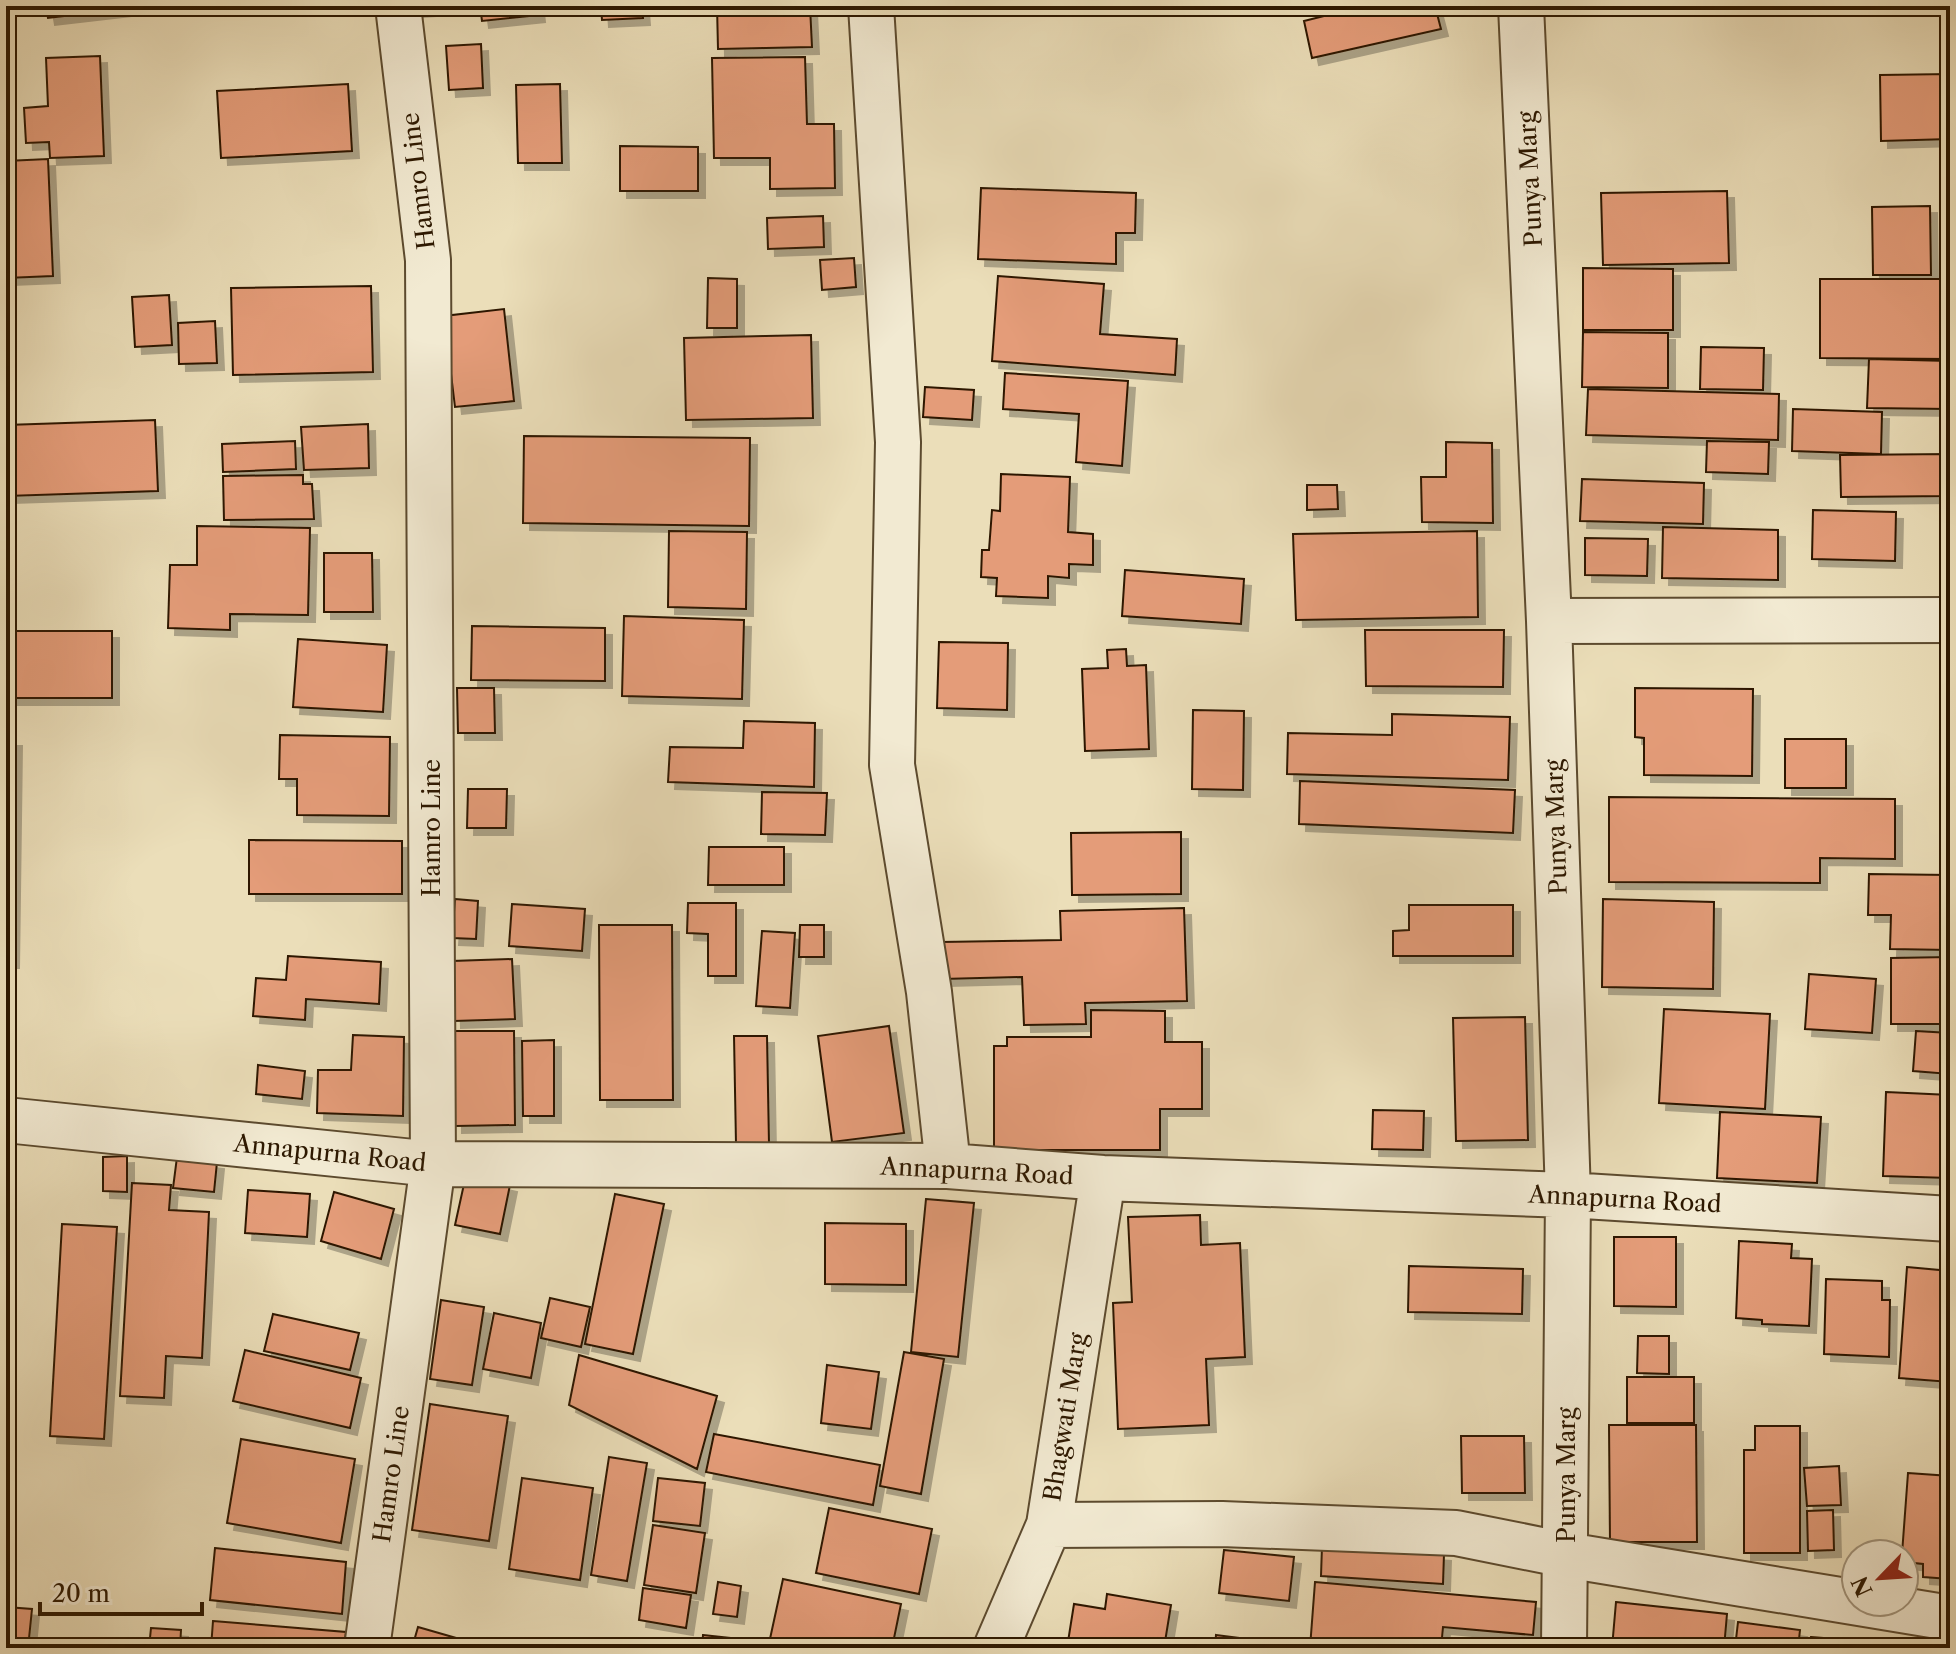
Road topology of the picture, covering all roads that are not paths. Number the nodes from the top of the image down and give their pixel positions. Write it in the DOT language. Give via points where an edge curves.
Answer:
graph roads {
  1 [pos="398,6"];
  2 [pos="871,6"];
  3 [pos="1521,6"];
  4 [pos="1950,620"];
  5 [pos="1549,621"];
  6 [pos="6,1120"];
  7 [pos="433,1164"];
  8 [pos="948,1166"];
  9 [pos="1103,1178"];
  10 [pos="1568,1195"];
  11 [pos="1950,1219"];
  12 [pos="1049,1525"];
  13 [pos="1566,1555"];
  14 [pos="1950,1618"];
  15 [pos="367,1648"];
  16 [pos="996,1648"];
  17 [pos="1564,1648"];
  1 -- 7 [label="street, Hamro Line" via="428,260"];
  2 -- 8 [label="street" via="898,442 892,765 929,992"];
  3 -- 5 [label="street, Punya Marg"];
  4 -- 5 [label="street"];
  5 -- 10 [label="street, Punya Marg"];
  6 -- 7 [label="street, Annapurna Road"];
  7 -- 8 [label="street, Annapurna Road"];
  7 -- 15 [label="street, Hamro Line"];
  8 -- 9 [label="street, Annapurna Road"];
  9 -- 10 [label="street, Annapurna Road"];
  9 -- 12 [label="street, Bhagwati Marg"];
  10 -- 11 [label="street, Annapurna Road"];
  10 -- 13 [label="street, Punya Marg"];
  12 -- 13 [label="street" via="1222,1524 1456,1533"];
  12 -- 16 [label="street, Bhagwati Marg"];
  13 -- 14 [label="street"];
  13 -- 17 [label="street, Punya Marg"];
}
